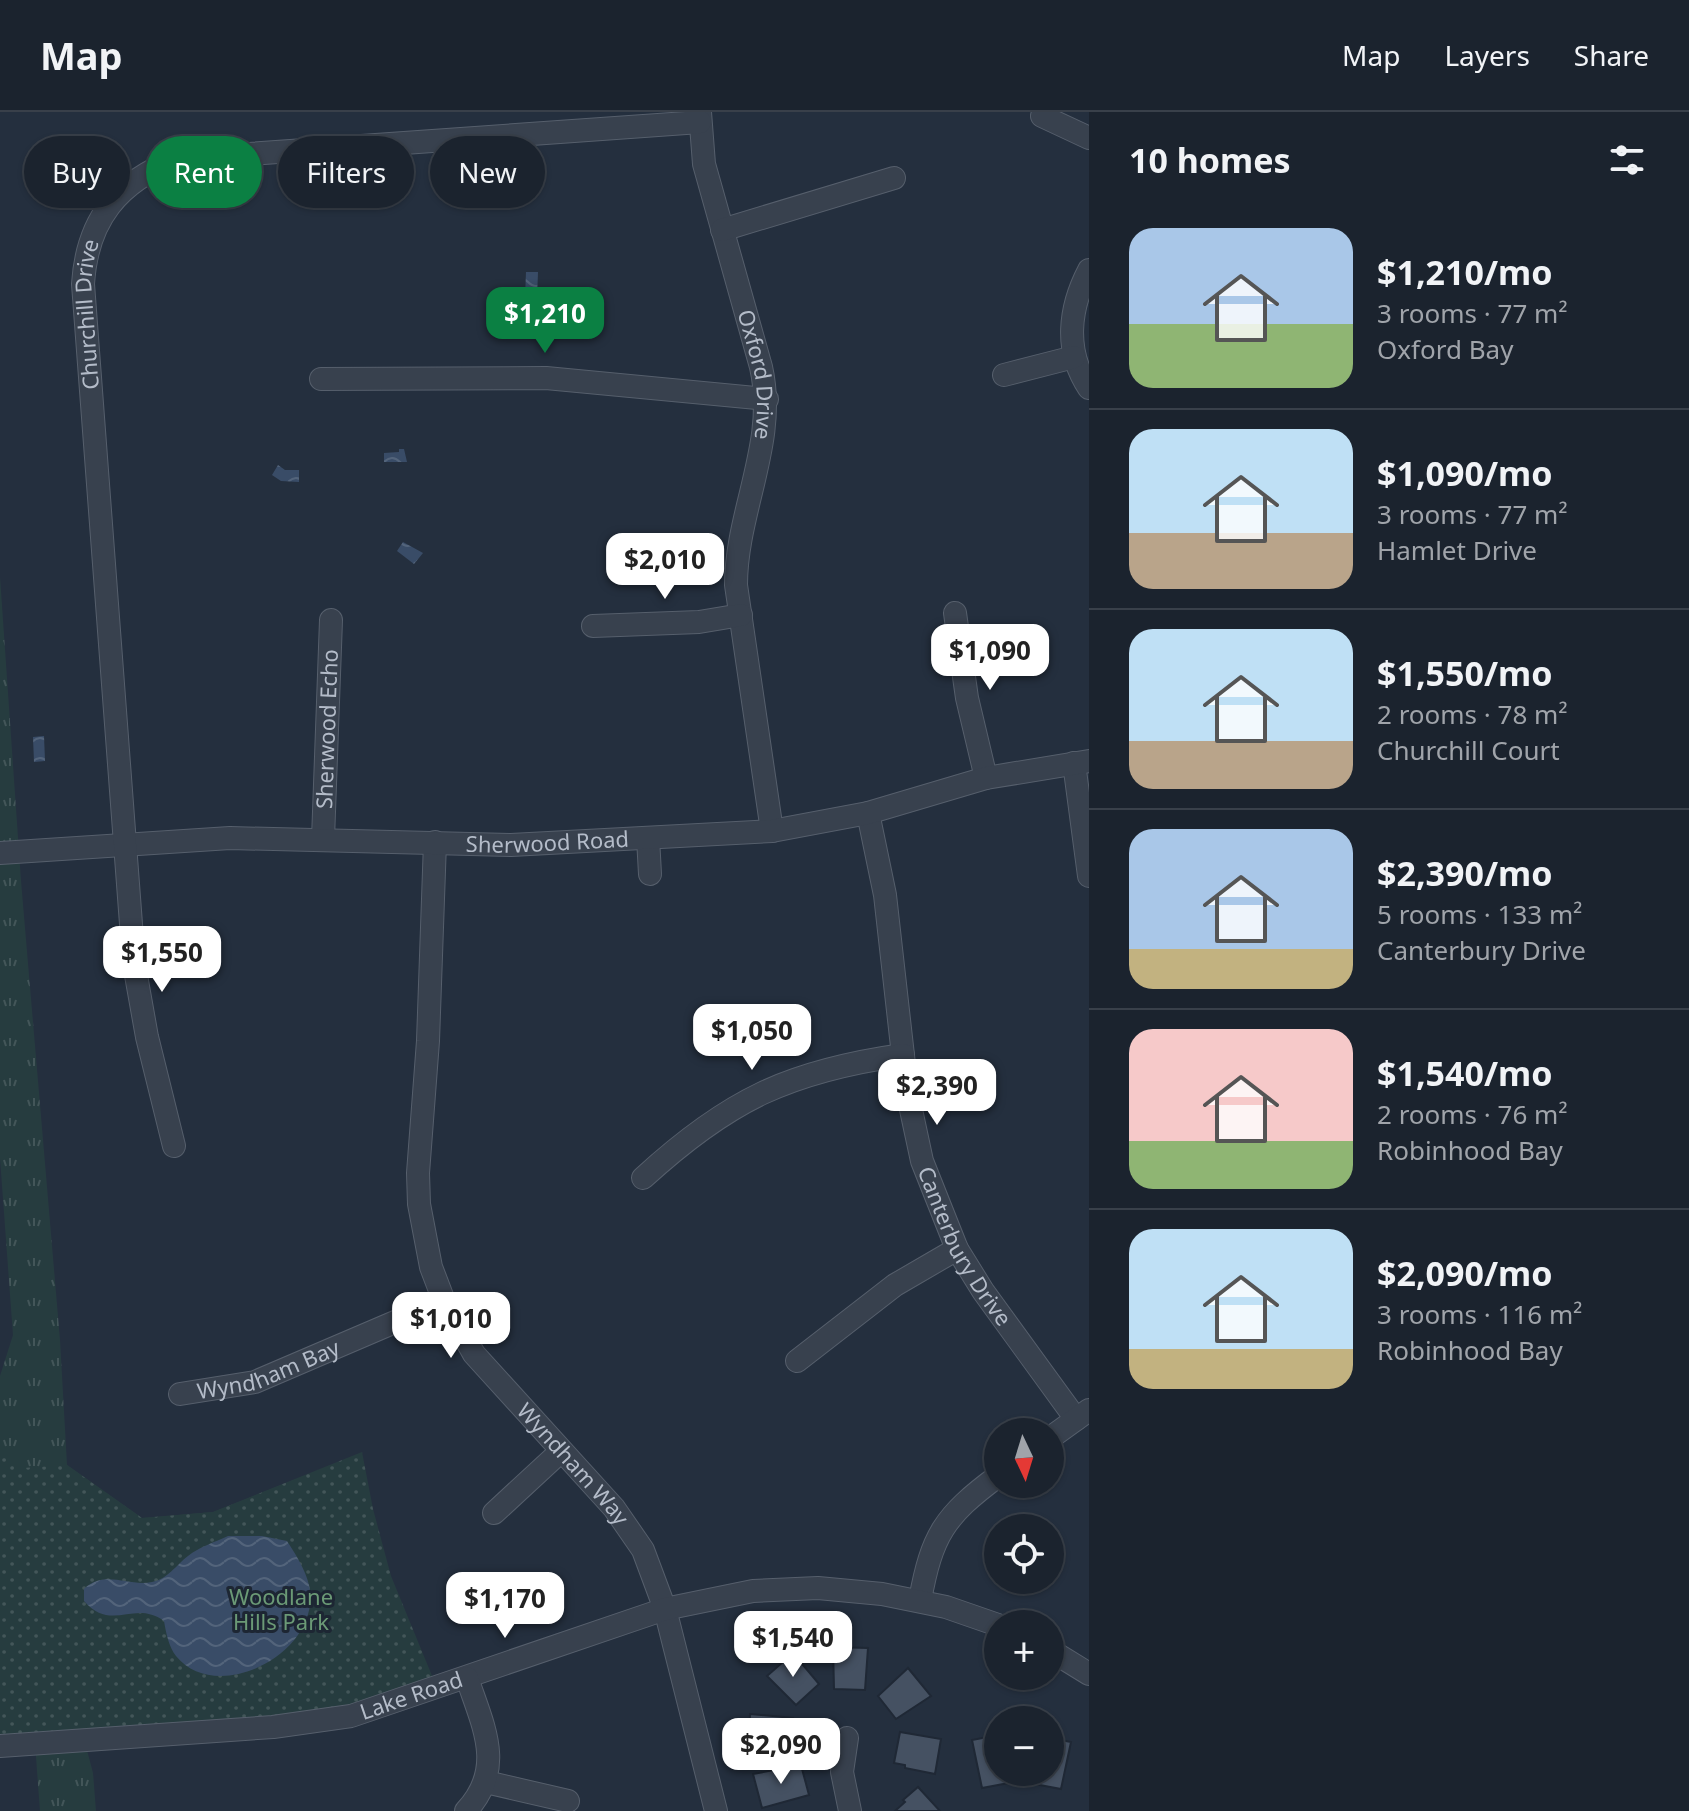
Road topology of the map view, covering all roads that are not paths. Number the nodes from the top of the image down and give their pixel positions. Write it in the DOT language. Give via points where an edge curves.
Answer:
graph roads {
  1 [pos="1042,116"];
  2 [pos="700,117"];
  3 [pos="1089,138"];
  4 [pos="894,178"];
  5 [pos="722,230"];
  6 [pos="1089,270"];
  7 [pos="1074,357"];
  8 [pos="1004,375"];
  9 [pos="321,379"];
  10 [pos="1089,388"];
  11 [pos="767,399"];
  12 [pos="955,613"];
  13 [pos="741,615"];
  14 [pos="331,620"];
  15 [pos="593,626"];
  16 [pos="1082,762"];
  17 [pos="986,778"];
  18 [pos="868,813"];
  19 [pos="772,831"];
  20 [pos="648,838"];
  21 [pos="323,839"];
  22 [pos="435,842"];
  23 [pos="123,846"];
  24 [pos="0,853"];
  25 [pos="650,874"];
  26 [pos="1089,876"];
  27 [pos="903,1055"];
  28 [pos="174,1146"];
  29 [pos="643,1178"];
  30 [pos="957,1249"];
  31 [pos="444,1301"];
  32 [pos="797,1361"];
  33 [pos="180,1394"];
  34 [pos="1082,1414"];
  35 [pos="1064,1428"];
  36 [pos="560,1452"];
  37 [pos="984,1487"];
  38 [pos="494,1513"];
  39 [pos="920,1600"];
  40 [pos="665,1609"];
  41 [pos="984,1621"];
  42 [pos="1064,1659"];
  43 [pos="1089,1674"];
  44 [pos="467,1678"];
  45 [pos="847,1738"];
  46 [pos="0,1746"];
  47 [pos="486,1782"];
  48 [pos="568,1801"];
  49 [pos="466,1811"];
  50 [pos="716,1811"];
  51 [pos="850,1811"];
  1 -- 3 [label="street"];
  2 -- 5 [label="street, Oxford Drive" via="704,164"];
  2 -- 23 [label="street, Churchill Drive" via="188,157 138,178 108,208 87,247 83,284"];
  4 -- 5 [label="street"];
  5 -- 11 [label="street, Oxford Drive"];
  6 -- 7 [label="street" via="1075,303"];
  7 -- 8 [label="street"];
  7 -- 10 [label="street"];
  9 -- 11 [label="street" via="546,378"];
  11 -- 13 [label="street, Oxford Drive" via="764,438 736,562"];
  12 -- 17 [label="street"];
  13 -- 15 [label="street"];
  13 -- 19 [label="street, Oxford Drive"];
  14 -- 21 [label="street, Sherwood Echo"];
  16 -- 17 [label="street, Sherwood Road"];
  16 -- 26 [label="street"];
  17 -- 18 [label="street, Sherwood Road"];
  18 -- 19 [label="street, Sherwood Road"];
  18 -- 27 [label="street, Canterbury Drive" via="885,895"];
  19 -- 20 [label="street, Sherwood Road"];
  20 -- 22 [label="street, Sherwood Road" via="511,845"];
  20 -- 25 [label="street"];
  21 -- 22 [label="street, Sherwood Road"];
  21 -- 23 [label="street, Sherwood Road" via="230,838"];
  22 -- 31 [label="street, Wyndham Way" via="418,1173 424,1234"];
  23 -- 24 [label="street, Sherwood Road"];
  23 -- 28 [label="street, Churchill Drive" via="141,1007"];
  27 -- 29 [label="street" via="835,1066 764,1091 703,1126"];
  27 -- 30 [label="street, Canterbury Drive" via="922,1161"];
  30 -- 32 [label="street" via="895,1285"];
  30 -- 34 [label="street, Canterbury Drive" via="983,1291"];
  31 -- 33 [label="street, Wyndham Bay" via="255,1382"];
  31 -- 36 [label="street, Wyndham Way" via="474,1354"];
  34 -- 35 [label="street"];
  36 -- 38 [label="street"];
  36 -- 40 [label="street, Wyndham Way" via="629,1527"];
  37 -- 39 [label="street" via="941,1528"];
  39 -- 40 [label="street, Lake Road" via="848,1590 783,1589"];
  39 -- 41 [label="street, Lake Road"];
  40 -- 44 [label="street, Lake Road"];
  40 -- 50 [label="street, Wyndham Way"];
  42 -- 43 [label="street"];
  44 -- 46 [label="street, Lake Road" via="351,1716 313,1722"];
  44 -- 47 [label="street" via="489,1751"];
  45 -- 51 [label="street" via="842,1772"];
  47 -- 48 [label="street"];
  47 -- 49 [label="street"];
}
